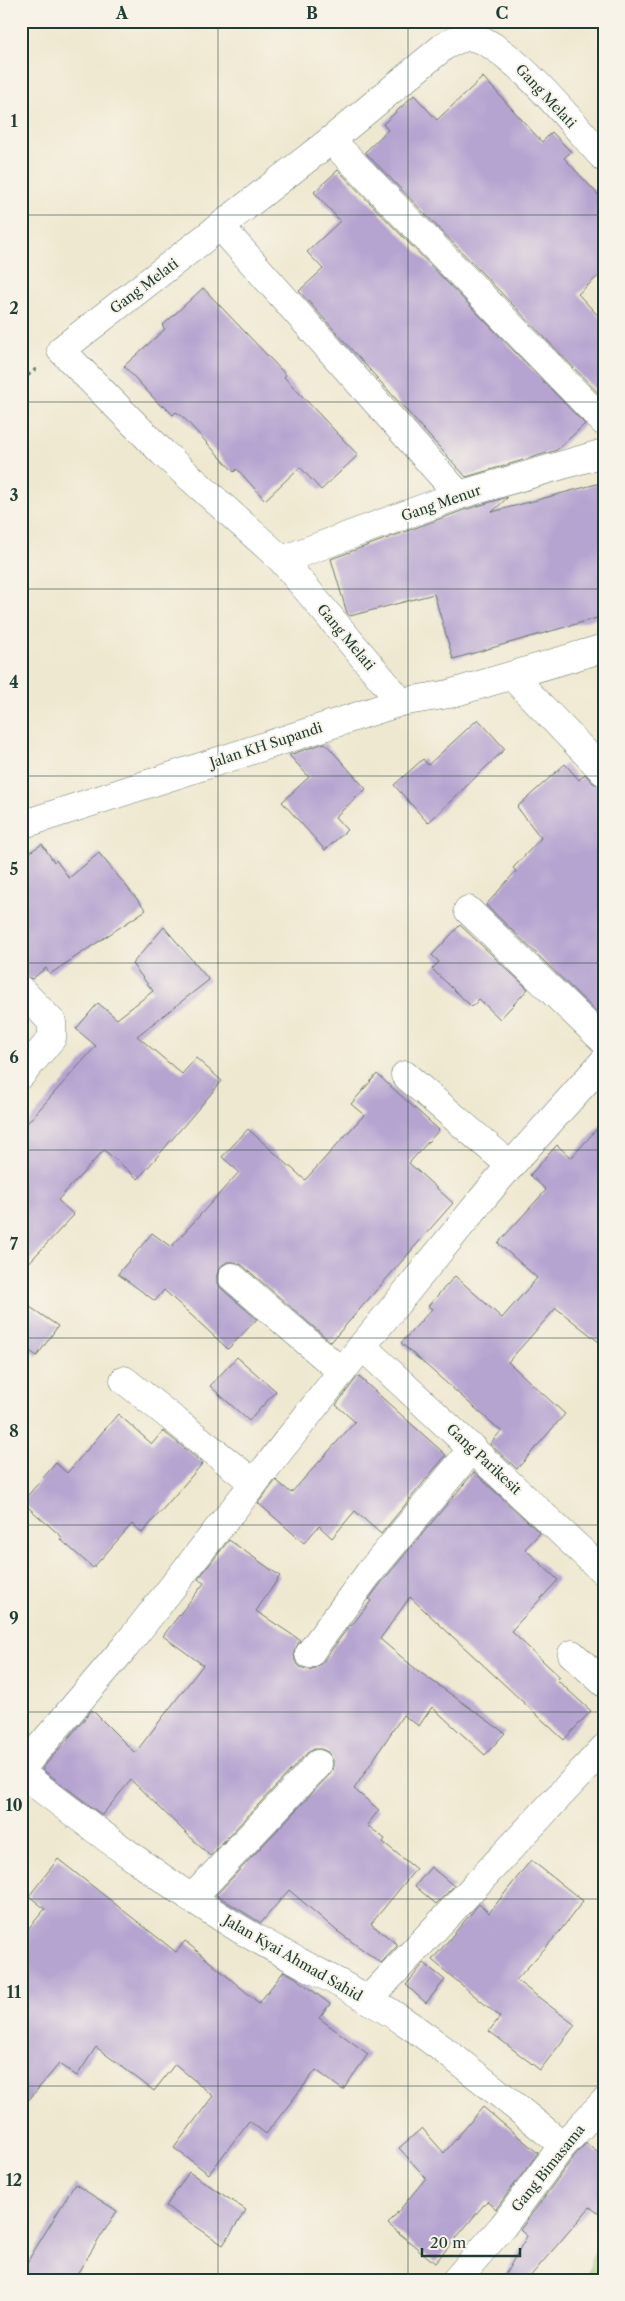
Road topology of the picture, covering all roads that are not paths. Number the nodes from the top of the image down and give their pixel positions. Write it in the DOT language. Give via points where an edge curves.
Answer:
graph roads {
  1 [pos="331,140"];
  2 [pos="604,158"];
  3 [pos="221,227"];
  4 [pos="604,422"];
  5 [pos="604,453"];
  6 [pos="459,495"];
  7 [pos="282,560"];
  8 [pos="604,648"];
  9 [pos="513,677"];
  10 [pos="401,702"];
  11 [pos="604,772"];
  12 [pos="21,825"];
  13 [pos="468,910"];
  14 [pos="21,990"];
  15 [pos="604,1041"];
  16 [pos="604,1060"];
  17 [pos="21,1075"];
  18 [pos="405,1075"];
  19 [pos="511,1166"];
  20 [pos="232,1277"];
  21 [pos="362,1346"];
  22 [pos="342,1372"];
  23 [pos="124,1380"];
  24 [pos="473,1448"];
  25 [pos="254,1483"];
  26 [pos="604,1572"];
  27 [pos="309,1654"];
  28 [pos="572,1654"];
  29 [pos="604,1683"];
  30 [pos="604,1748"];
  31 [pos="318,1764"];
  32 [pos="21,1769"];
  33 [pos="21,1773"];
  34 [pos="191,1898"];
  35 [pos="368,2000"];
  36 [pos="604,2102"];
  37 [pos="563,2145"];
  38 [pos="456,2280"];
  1 -- 2 [label="street, Gang Melati" via="443,46 456,39 472,37 493,46 518,64"];
  1 -- 3 [label="street, Gang Melati"];
  1 -- 4 [label="street"];
  3 -- 6 [label="street"];
  3 -- 7 [label="street, Gang Melati" via="61,350 162,453"];
  5 -- 6 [label="street, Gang Menur"];
  6 -- 7 [label="street, Gang Menur"];
  7 -- 10 [label="street, Gang Melati"];
  8 -- 9 [label="street"];
  9 -- 10 [label="street, Jalan KH Supandi"];
  9 -- 11 [label="street"];
  10 -- 12 [label="street, Jalan KH Supandi"];
  13 -- 15 [label="street"];
  14 -- 17 [label="street" via="52,1022 52,1038"];
  16 -- 19 [label="street"];
  18 -- 19 [label="street"];
  19 -- 21 [label="street"];
  20 -- 22 [label="street"];
  21 -- 22 [label="street"];
  21 -- 24 [label="street, Gang Parikesit"];
  22 -- 25 [label="street"];
  23 -- 25 [label="street"];
  24 -- 26 [label="street, Gang Parikesit"];
  24 -- 27 [label="street" via="368,1573"];
  25 -- 32 [label="street" via="125,1647"];
  28 -- 29 [label="street"];
  30 -- 35 [label="street"];
  31 -- 34 [label="street"];
  33 -- 34 [label="street, Jalan Kyai Ahmad Sahid" via="137,1862"];
  34 -- 35 [label="street, Jalan Kyai Ahmad Sahid" via="282,1954"];
  35 -- 37 [label="street, Jalan Kyai Ahmad Sahid" via="449,2053"];
  36 -- 37 [label="street, Gang Bimasama"];
  37 -- 38 [label="street, Gang Bimasama" via="502,2226"];
}
